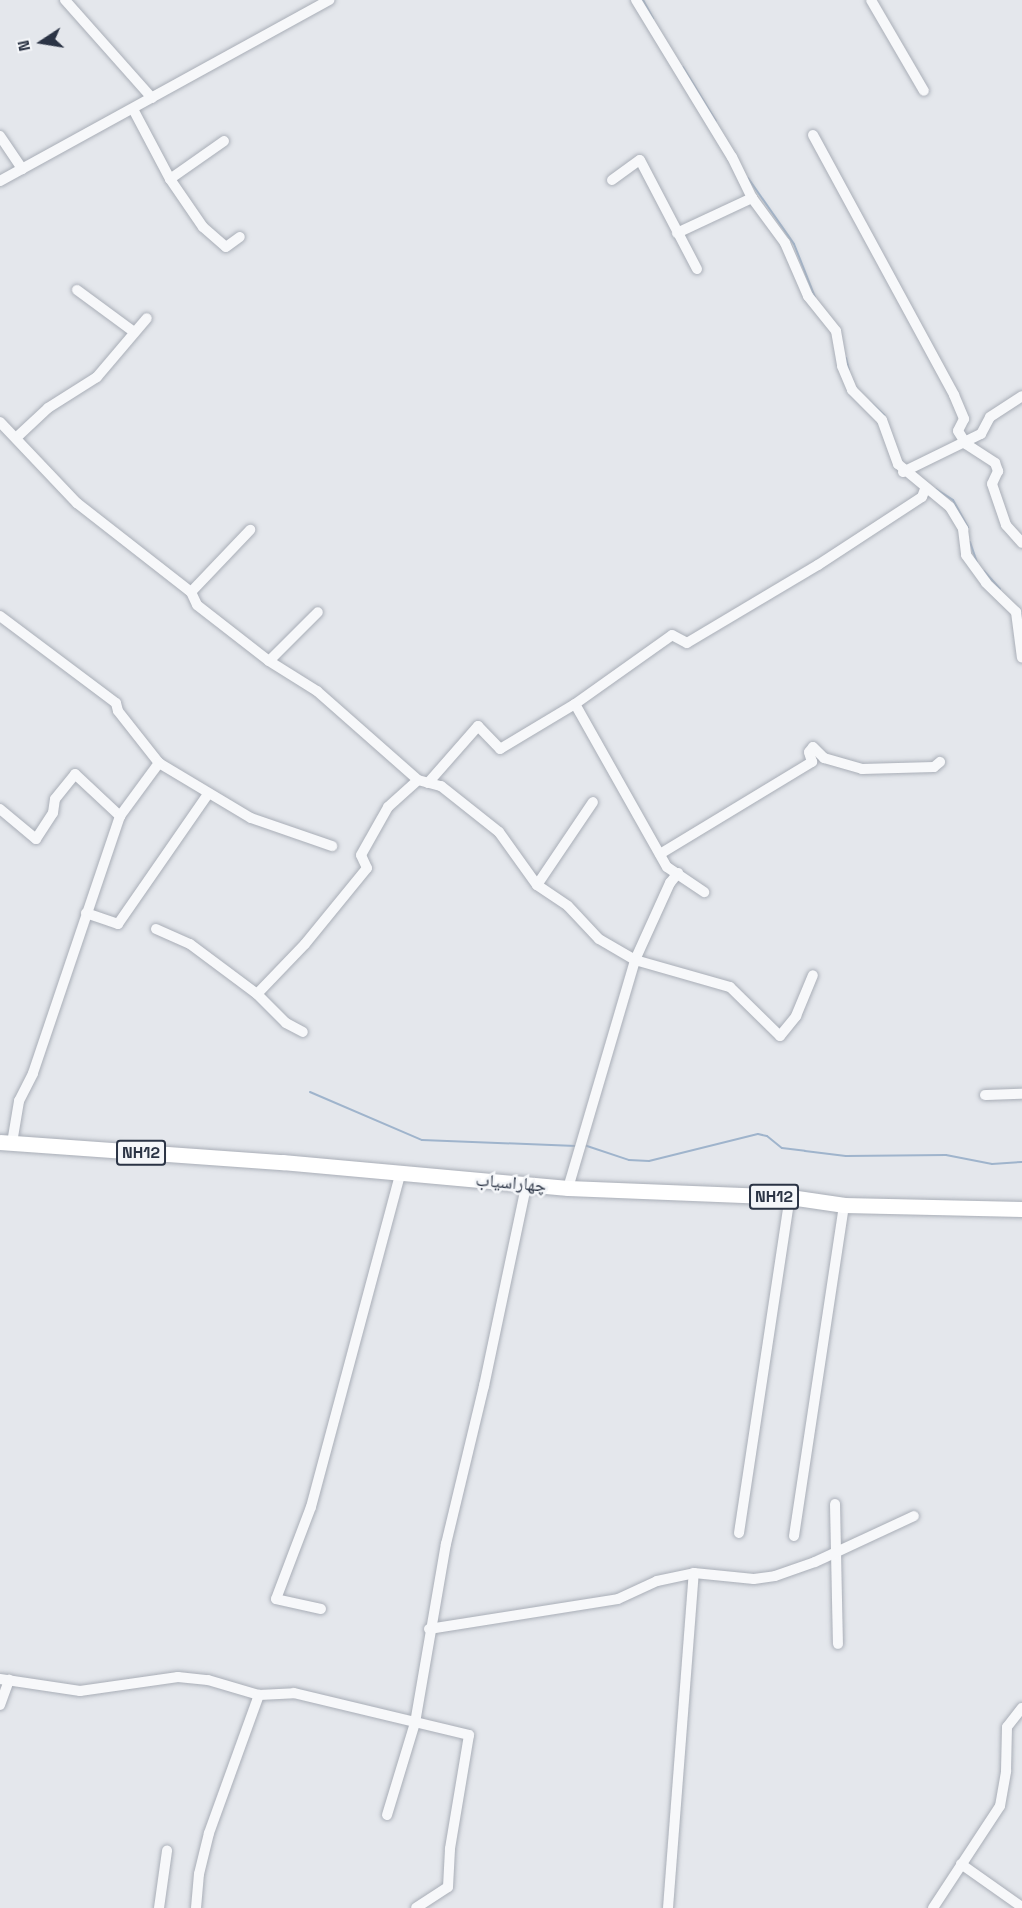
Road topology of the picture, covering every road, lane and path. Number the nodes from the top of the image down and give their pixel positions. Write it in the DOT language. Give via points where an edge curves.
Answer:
graph roads {
  1 [pos="65,0"];
  2 [pos="329,0"];
  3 [pos="636,0"];
  4 [pos="871,0"];
  5 [pos="924,91"];
  6 [pos="152,98"];
  7 [pos="133,109"];
  8 [pos="813,135"];
  9 [pos="0,136"];
  10 [pos="224,141"];
  11 [pos="22,169"];
  12 [pos="170,179"];
  13 [pos="612,180"];
  14 [pos="0,181"];
  15 [pos="752,198"];
  16 [pos="677,233"];
  17 [pos="240,237"];
  18 [pos="697,269"];
  19 [pos="77,290"];
  20 [pos="147,318"];
  21 [pos="134,332"];
  22 [pos="1022,396"];
  23 [pos="0,422"];
  24 [pos="18,437"];
  25 [pos="966,444"];
  26 [pos="903,472"];
  27 [pos="925,489"];
  28 [pos="250,530"];
  29 [pos="1022,543"];
  30 [pos="191,592"];
  31 [pos="318,612"];
  32 [pos="0,616"];
  33 [pos="1022,658"];
  34 [pos="269,661"];
  35 [pos="575,704"];
  36 [pos="940,762"];
  37 [pos="159,763"];
  38 [pos="423,782"];
  39 [pos="208,794"];
  40 [pos="592,802"];
  41 [pos="0,809"];
  42 [pos="120,816"];
  43 [pos="332,846"];
  44 [pos="660,854"];
  45 [pos="678,873"];
  46 [pos="537,885"];
  47 [pos="704,892"];
  48 [pos="86,913"];
  49 [pos="156,929"];
  50 [pos="635,960"];
  51 [pos="813,975"];
  52 [pos="257,994"];
  53 [pos="303,1032"];
  54 [pos="1022,1094"];
  55 [pos="985,1095"];
  56 [pos="6,1142"];
  57 [pos="400,1174"];
  58 [pos="527,1182"];
  59 [pos="568,1188"];
  60 [pos="790,1197"];
  61 [pos="844,1205"];
  62 [pos="1022,1209"];
  63 [pos="836,1504"];
  64 [pos="914,1516"];
  65 [pos="739,1533"];
  66 [pos="794,1536"];
  67 [pos="838,1551"];
  68 [pos="694,1573"];
  69 [pos="321,1609"];
  70 [pos="429,1629"];
  71 [pos="838,1644"];
  72 [pos="5,1680"];
  73 [pos="259,1695"];
  74 [pos="0,1705"];
  75 [pos="1022,1708"];
  76 [pos="415,1723"];
  77 [pos="387,1815"];
  78 [pos="167,1851"];
  79 [pos="961,1864"];
  80 [pos="1022,1907"];
  81 [pos="159,1908"];
  82 [pos="196,1908"];
  83 [pos="416,1908"];
  84 [pos="668,1908"];
  85 [pos="933,1908"];
  1 -- 6 [label="street"];
  2 -- 6 [label="street"];
  3 -- 15 [label="street" via="732,157"];
  4 -- 5 [label="street"];
  6 -- 7 [label="street"];
  7 -- 11 [label="street"];
  7 -- 12 [label="street"];
  8 -- 25 [label="street" via="954,395 964,419 958,431"];
  9 -- 11 [label="street"];
  10 -- 12 [label="street"];
  11 -- 14 [label="street"];
  12 -- 17 [label="street" via="203,227 221,245 231,246"];
  13 -- 16 [label="street" via="640,160"];
  15 -- 16 [label="street"];
  15 -- 26 [label="street" via="785,243 808,296 836,331 842,366 852,390 882,420"];
  16 -- 18 [label="street"];
  19 -- 21 [label="street"];
  20 -- 21 [label="street"];
  21 -- 24 [label="street" via="98,377 48,408"];
  22 -- 25 [label="street" via="990,417 981,434"];
  23 -- 24 [label="street"];
  24 -- 30 [label="street" via="77,503"];
  25 -- 26 [label="street"];
  25 -- 29 [label="street" via="995,463 998,471 992,484 1006,525"];
  26 -- 27 [label="street"];
  27 -- 33 [label="street" via="950,507 963,529 966,555 986,583 1016,612"];
  27 -- 35 [label="street" via="922,497 819,565 687,643 672,635"];
  28 -- 30 [label="street"];
  30 -- 34 [label="street" via="197,605"];
  31 -- 34 [label="street"];
  32 -- 37 [label="street" via="116,703 118,711"];
  34 -- 38 [label="street" via="317,691"];
  35 -- 38 [label="street" via="500,749 478,726"];
  35 -- 44 [label="street"];
  36 -- 44 [label="street" via="923,768 862,770 824,758 813,747 809,752 812,762"];
  37 -- 39 [label="street"];
  37 -- 42 [label="street"];
  38 -- 46 [label="street" via="441,786 499,832"];
  38 -- 52 [label="street" via="388,807 361,855 367,868 306,944"];
  39 -- 43 [label="street" via="251,818"];
  39 -- 48 [label="street" via="118,924"];
  40 -- 46 [label="street"];
  41 -- 42 [label="street" via="36,839 53,813 55,799 75,774"];
  42 -- 48 [label="street"];
  44 -- 45 [label="street" via="667,867"];
  45 -- 47 [label="street"];
  45 -- 50 [label="street"];
  46 -- 50 [label="street" via="568,906 599,939"];
  48 -- 56 [label="street"];
  49 -- 52 [label="street" via="190,944"];
  50 -- 51 [label="street" via="730,987 780,1036 796,1016"];
  50 -- 59 [label="street"];
  52 -- 53 [label="street" via="286,1023"];
  54 -- 55 [label="street"];
  56 -- 57 [label="highway, چهاراسیاب / NH12"];
  57 -- 58 [label="highway, چهاراسیاب / NH12"];
  57 -- 69 [label="street" via="312,1507 276,1599"];
  58 -- 59 [label="highway, چهاراسیاب / NH12"];
  58 -- 70 [label="street"];
  59 -- 60 [label="highway, چهاراسیاب / NH12"];
  60 -- 61 [label="highway, چهاراسیاب / NH12"];
  60 -- 65 [label="street"];
  61 -- 62 [label="highway, چهاراسیاب / NH12"];
  61 -- 66 [label="street"];
  63 -- 67 [label="street"];
  64 -- 67 [label="street"];
  67 -- 68 [label="street" via="765,1578"];
  67 -- 71 [label="street"];
  68 -- 70 [label="street" via="657,1581 618,1599"];
  68 -- 84 [label="street"];
  70 -- 76 [label="street"];
  72 -- 73 [label="street" via="80,1691 178,1677 208,1680"];
  72 -- 74 [label="street"];
  73 -- 76 [label="street" via="294,1692"];
  73 -- 82 [label="street" via="209,1833"];
  75 -- 79 [label="street" via="1007,1727 1000,1806"];
  76 -- 77 [label="street"];
  76 -- 83 [label="street" via="469,1735 450,1849 448,1887"];
  78 -- 81 [label="street"];
  79 -- 80 [label="street"];
  79 -- 85 [label="street"];
}
